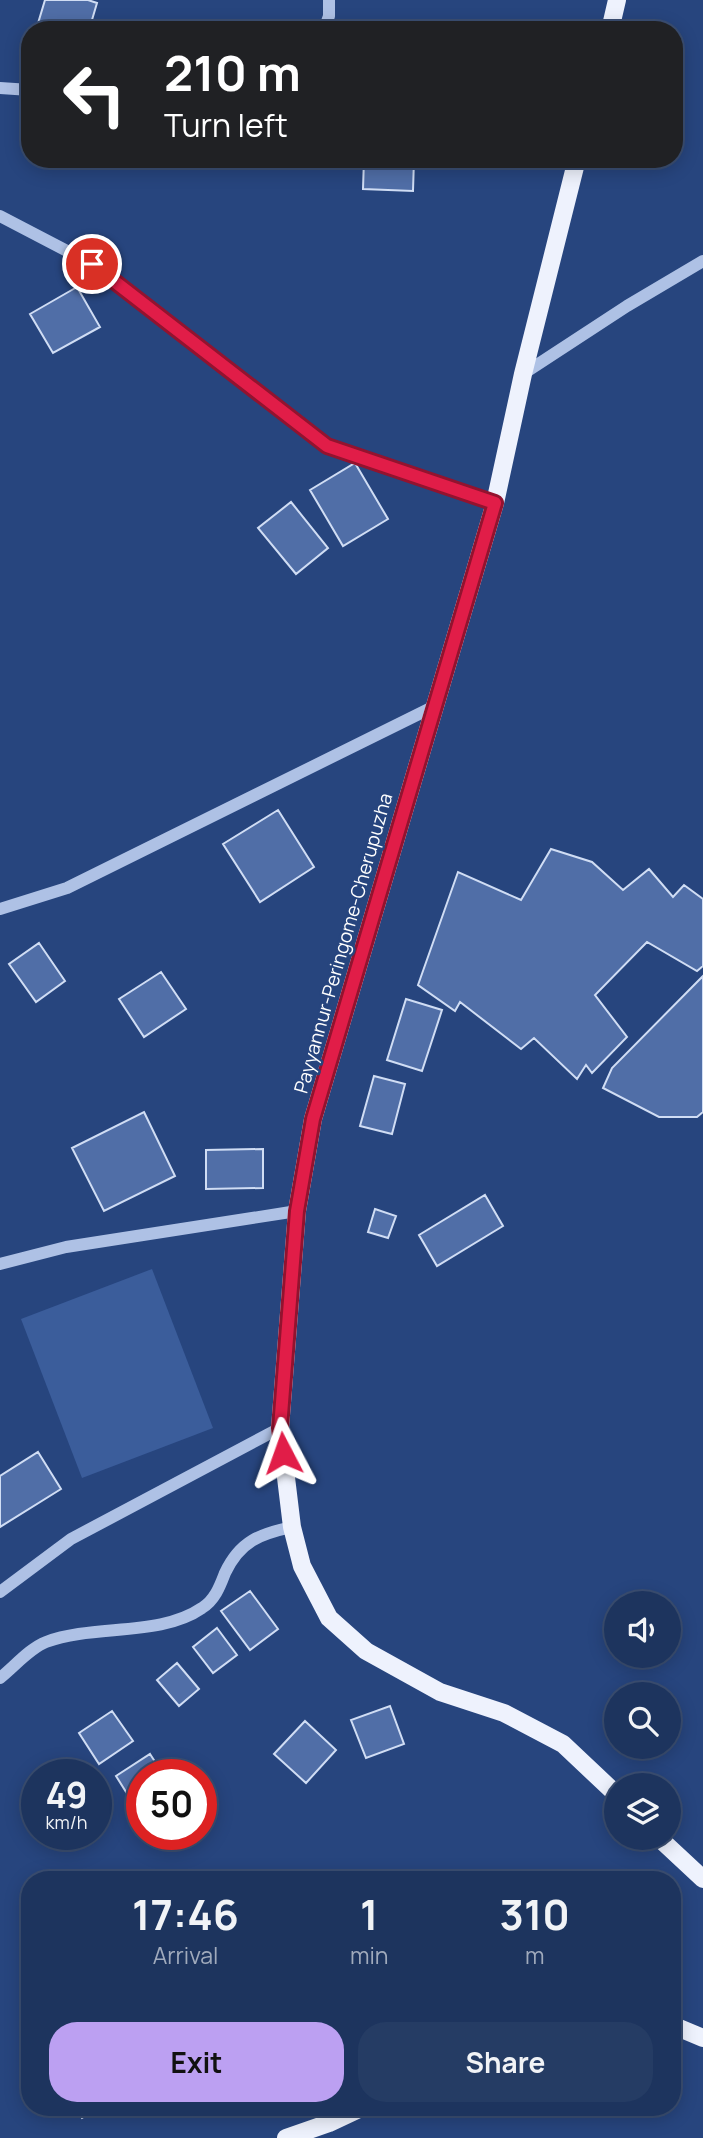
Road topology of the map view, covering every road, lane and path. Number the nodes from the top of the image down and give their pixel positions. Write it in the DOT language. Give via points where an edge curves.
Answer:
graph roads {
  1 [pos="329,0"];
  2 [pos="618,0"];
  3 [pos="327,21"];
  4 [pos="612,21"];
  5 [pos="0,88"];
  6 [pos="21,89"];
  7 [pos="575,168"];
  8 [pos="0,216"];
  9 [pos="703,261"];
  10 [pos="523,374"];
  11 [pos="495,503"];
  12 [pos="435,706"];
  13 [pos="0,909"];
  14 [pos="297,1211"];
  15 [pos="0,1264"];
  16 [pos="280,1428"];
  17 [pos="292,1527"];
  18 [pos="0,1592"];
  19 [pos="0,1678"];
  20 [pos="604,1783"];
  21 [pos="672,1850"];
  22 [pos="703,1879"];
  23 [pos="681,2029"];
  24 [pos="703,2038"];
  25 [pos="344,2116"];
  26 [pos="286,2138"];
  1 -- 3 [label="street"];
  2 -- 4 [label="main road"];
  5 -- 6 [label="street"];
  7 -- 10 [label="main road, Payyannur-Peringome-Cherupuzha"];
  8 -- 11 [label="street" via="92,264 327,446"];
  9 -- 10 [label="street"];
  10 -- 11 [label="main road, Payyannur-Peringome-Cherupuzha"];
  11 -- 12 [label="main road, Payyannur-Peringome-Cherupuzha"];
  12 -- 13 [label="street" via="67,888"];
  12 -- 14 [label="main road, Payyannur-Peringome-Cherupuzha" via="313,1119"];
  14 -- 15 [label="street" via="66,1247"];
  14 -- 16 [label="main road, Payyannur-Peringome-Cherupuzha"];
  16 -- 17 [label="main road, Payyannur-Peringome-Cherupuzha"];
  16 -- 18 [label="street" via="71,1539"];
  17 -- 19 [label="street" via="263,1533 241,1548 204,1608 176,1620 84,1632 44,1643"];
  17 -- 20 [label="main road, Payyannur-Peringome-Cherupuzha" via="302,1566 329,1618 366,1651 440,1692 504,1713 563,1745"];
  21 -- 22 [label="main road"];
  23 -- 24 [label="main road"];
  25 -- 26 [label="main road"];
}
